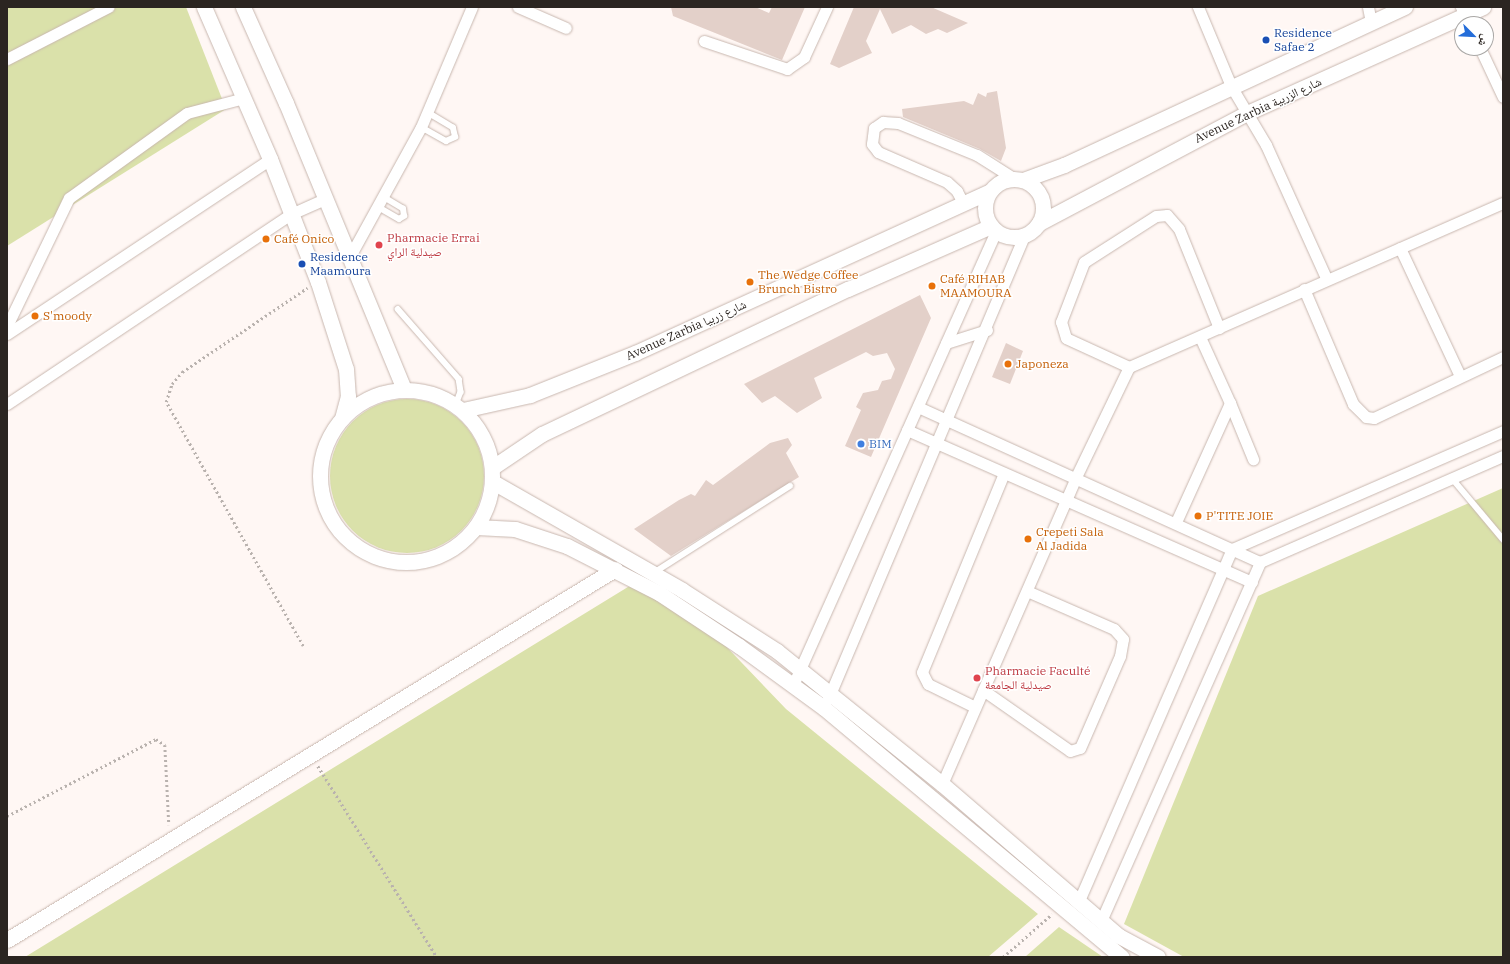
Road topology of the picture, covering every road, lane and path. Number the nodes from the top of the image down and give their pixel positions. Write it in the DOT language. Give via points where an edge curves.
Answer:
graph roads {
  1 [pos="108,7"];
  2 [pos="204,7"];
  3 [pos="242,7"];
  4 [pos="472,7"];
  5 [pos="518,7"];
  6 [pos="826,7"];
  7 [pos="1198,7"];
  8 [pos="1368,7"];
  9 [pos="1405,7"];
  10 [pos="1483,7"];
  11 [pos="1465,15"];
  12 [pos="1371,22"];
  13 [pos="566,28"];
  14 [pos="704,41"];
  15 [pos="1484,56"];
  16 [pos="7,59"];
  17 [pos="1231,86"];
  18 [pos="1503,97"];
  19 [pos="244,98"];
  20 [pos="428,113"];
  21 [pos="1247,114"];
  22 [pos="422,127"];
  23 [pos="270,159"];
  24 [pos="1019,179"];
  25 [pos="990,191"];
  26 [pos="385,198"];
  27 [pos="324,199"];
  28 [pos="963,203"];
  29 [pos="1503,203"];
  30 [pos="380,208"];
  31 [pos="291,214"];
  32 [pos="1039,224"];
  33 [pos="993,229"];
  34 [pos="1024,236"];
  35 [pos="1400,248"];
  36 [pos="349,258"];
  37 [pos="1326,278"];
  38 [pos="318,282"];
  39 [pos="1304,289"];
  40 [pos="398,309"];
  41 [pos="7,326"];
  42 [pos="1219,328"];
  43 [pos="987,330"];
  44 [pos="7,334"];
  45 [pos="1200,336"];
  46 [pos="946,343"];
  47 [pos="1503,357"];
  48 [pos="1129,367"];
  49 [pos="1460,376"];
  50 [pos="404,389"];
  51 [pos="1230,403"];
  52 [pos="7,404"];
  53 [pos="918,406"];
  54 [pos="459,408"];
  55 [pos="342,418"];
  56 [pos="948,420"];
  57 [pos="907,430"];
  58 [pos="1503,430"];
  59 [pos="938,444"];
  60 [pos="1503,456"];
  61 [pos="1253,459"];
  62 [pos="1004,473"];
  63 [pos="493,475"];
  64 [pos="1452,478"];
  65 [pos="1075,479"];
  66 [pos="790,486"];
  67 [pos="1066,500"];
  68 [pos="1176,522"];
  69 [pos="476,527"];
  70 [pos="1503,540"];
  71 [pos="1232,549"];
  72 [pos="1260,562"];
  73 [pos="1223,568"];
  74 [pos="615,569"];
  75 [pos="653,573"];
  76 [pos="1252,582"];
  77 [pos="1027,591"];
  78 [pos="303,646"];
  79 [pos="802,669"];
  80 [pos="793,685"];
  81 [pos="983,690"];
  82 [pos="831,692"];
  83 [pos="975,707"];
  84 [pos="824,708"];
  85 [pos="311,754"];
  86 [pos="942,784"];
  87 [pos="7,816"];
  88 [pos="170,840"];
  89 [pos="1078,903"];
  90 [pos="1060,908"];
  91 [pos="1101,921"];
  92 [pos="7,940"];
  93 [pos="437,957"];
  94 [pos="1003,957"];
  95 [pos="1122,957"];
  96 [pos="1158,957"];
  1 -- 16 [label="street"];
  2 -- 19 [label="main road"];
  3 -- 27 [label="main road" via="286,103"];
  4 -- 20 [label="street"];
  5 -- 13 [label="street"];
  6 -- 14 [label="street" via="804,57 787,69"];
  7 -- 17 [label="street"];
  8 -- 12 [label="street"];
  9 -- 12 [label="main road"];
  10 -- 11 [label="main road, Avenue Zarbia شارع الزربية"];
  11 -- 21 [label="main road, Avenue Zarbia شارع الزربية"];
  12 -- 17 [label="main road"];
  15 -- 18 [label="street"];
  17 -- 21 [label="street"];
  17 -- 24 [label="main road" via="1064,165"];
  19 -- 23 [label="main road"];
  19 -- 41 [label="street" via="187,113 69,198"];
  20 -- 22 [label="street"];
  20 -- 22 [label="lane" via="453,128 456,138 446,141"];
  21 -- 32 [label="main road, Avenue Zarbia شارع الزربية"];
  21 -- 37 [label="street" via="1266,145"];
  22 -- 26 [label="street"];
  23 -- 31 [label="main road"];
  23 -- 44 [label="street"];
  24 -- 25 [label="main road" via="1001,182"];
  24 -- 28 [label="street" via="977,155 898,123 883,122 874,128 871,138 878,152 947,182 957,191"];
  24 -- 32 [label="main road" via="1041,198"];
  25 -- 28 [label="main road, Avenue Zarbia شارع زربيا"];
  25 -- 33 [label="main road" via="984,209"];
  26 -- 30 [label="street"];
  26 -- 30 [label="lane" via="403,209 404,216 399,219"];
  27 -- 31 [label="street"];
  27 -- 36 [label="main road"];
  28 -- 54 [label="main road, Avenue Zarbia شارع زربيا" via="555,386 504,403"];
  29 -- 35 [label="street"];
  30 -- 36 [label="street"];
  31 -- 38 [label="main road"];
  31 -- 52 [label="street"];
  32 -- 34 [label="main road"];
  33 -- 34 [label="main road" via="1004,236"];
  33 -- 46 [label="street"];
  33 -- 63 [label="main road" via="848,289 542,434"];
  34 -- 43 [label="street"];
  35 -- 37 [label="street"];
  35 -- 49 [label="street"];
  36 -- 50 [label="main road"];
  37 -- 39 [label="street"];
  38 -- 55 [label="main road" via="346,369 348,396"];
  38 -- 78 [label="path" via="182,372 166,394 168,410 224,500"];
  39 -- 42 [label="street"];
  39 -- 49 [label="street" via="1353,404 1366,417 1374,418"];
  40 -- 54 [label="lane" via="459,379"];
  42 -- 45 [label="street"];
  42 -- 48 [label="street" via="1175,222 1167,215 1156,216 1084,262 1061,322 1066,338"];
  43 -- 46 [label="street"];
  43 -- 56 [label="street"];
  45 -- 48 [label="street"];
  45 -- 51 [label="street"];
  46 -- 53 [label="street"];
  47 -- 49 [label="street"];
  48 -- 65 [label="street"];
  50 -- 54 [label="main road" via="425,391"];
  50 -- 55 [label="main road" via="365,400"];
  51 -- 61 [label="street"];
  51 -- 68 [label="street"];
  53 -- 56 [label="street"];
  53 -- 57 [label="street"];
  54 -- 63 [label="main road" via="484,438"];
  55 -- 69 [label="main road" via="327,441 320,468 321,494 328,514 342,535 362,551 385,560 423,560 458,545"];
  56 -- 59 [label="street"];
  56 -- 65 [label="street"];
  57 -- 59 [label="street"];
  57 -- 79 [label="street"];
  58 -- 71 [label="street"];
  59 -- 62 [label="street"];
  59 -- 82 [label="street"];
  60 -- 64 [label="street"];
  62 -- 67 [label="street"];
  62 -- 83 [label="street" via="922,672 928,684"];
  63 -- 69 [label="main road" via="484,513"];
  63 -- 75 [label="main road"];
  64 -- 70 [label="lane"];
  64 -- 72 [label="street"];
  65 -- 67 [label="street"];
  65 -- 68 [label="street"];
  66 -- 75 [label="lane"];
  67 -- 73 [label="street"];
  67 -- 77 [label="street"];
  68 -- 71 [label="street"];
  69 -- 74 [label="main road" via="515,529 534,534"];
  71 -- 72 [label="street"];
  71 -- 73 [label="street"];
  72 -- 76 [label="street"];
  73 -- 76 [label="street"];
  73 -- 89 [label="street"];
  74 -- 80 [label="main road" via="719,633"];
  74 -- 85 [label="main road"];
  75 -- 79 [label="main road" via="739,625"];
  76 -- 91 [label="street"];
  77 -- 81 [label="street"];
  77 -- 81 [label="street" via="1114,630 1123,640 1120,656 1080,748 1070,751"];
  79 -- 80 [label="street"];
  79 -- 82 [label="main road"];
  80 -- 84 [label="main road"];
  81 -- 83 [label="street"];
  82 -- 84 [label="street"];
  82 -- 86 [label="main road"];
  83 -- 86 [label="street"];
  84 -- 90 [label="main road"];
  85 -- 88 [label="main road"];
  85 -- 93 [label="path"];
  86 -- 89 [label="main road"];
  87 -- 88 [label="path" via="136,748 160,739 165,745"];
  88 -- 92 [label="main road"];
  89 -- 91 [label="main road"];
  90 -- 94 [label="path"];
  90 -- 95 [label="main road"];
  91 -- 96 [label="main road" via="1134,946"];
}
